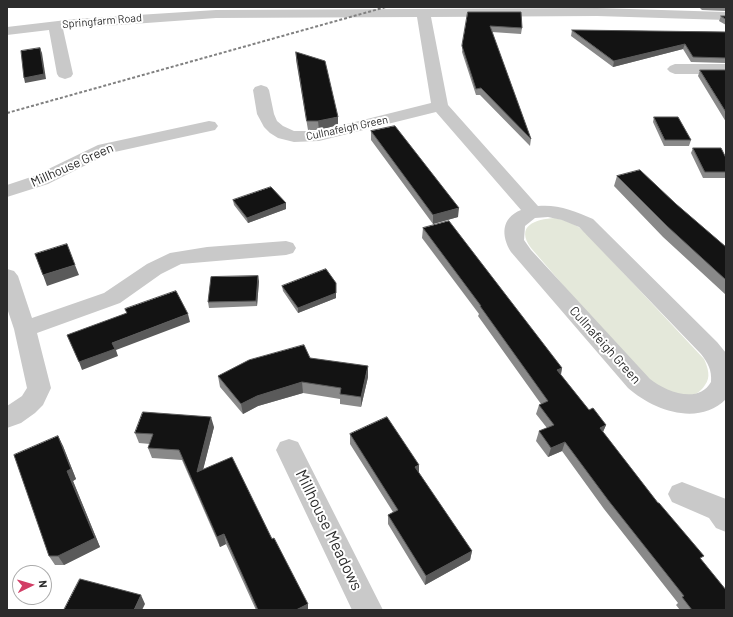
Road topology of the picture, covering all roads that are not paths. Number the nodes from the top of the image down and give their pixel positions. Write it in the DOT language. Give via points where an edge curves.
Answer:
graph roads {
  1 [pos="216,10"];
  2 [pos="649,10"];
  3 [pos="423,13"];
  4 [pos="726,16"];
  5 [pos="55,25"];
  6 [pos="7,31"];
  7 [pos="675,69"];
  8 [pos="726,69"];
  9 [pos="65,74"];
  10 [pos="261,90"];
  11 [pos="440,106"];
  12 [pos="209,126"];
  13 [pos="7,190"];
  14 [pos="533,212"];
  15 [pos="286,248"];
  16 [pos="7,276"];
  17 [pos="25,329"];
  18 [pos="7,418"];
  19 [pos="289,450"];
  20 [pos="682,494"];
  21 [pos="726,519"];
  22 [pos="368,610"];
  1 -- 3 [label="street, Springfarm Road"];
  1 -- 5 [label="street, Springfarm Road"];
  2 -- 3 [label="street, Springfarm Road"];
  2 -- 4 [label="street, Springfarm Road"];
  3 -- 11 [label="street"];
  5 -- 6 [label="street, Springfarm Road"];
  5 -- 9 [label="street"];
  7 -- 8 [label="street"];
  10 -- 11 [label="street, Cullnafeigh Green" via="263,110 270,124 284,135 299,138 319,136"];
  11 -- 14 [label="street"];
  12 -- 13 [label="street, Millhouse Green" via="104,149 41,180"];
  14 -- 14 [label="street, Cullnafeigh Green" via="548,211 586,223 719,361 724,379 718,393 704,401 690,404 675,402 660,398 636,381 515,243 514,230 517,222 521,217"];
  15 -- 17 [label="street" via="177,258 112,298"];
  16 -- 17 [label="street"];
  17 -- 18 [label="street" via="39,388 28,406"];
  19 -- 22 [label="street, Millhouse Meadows"];
  20 -- 21 [label="street" via="719,509"];
}
